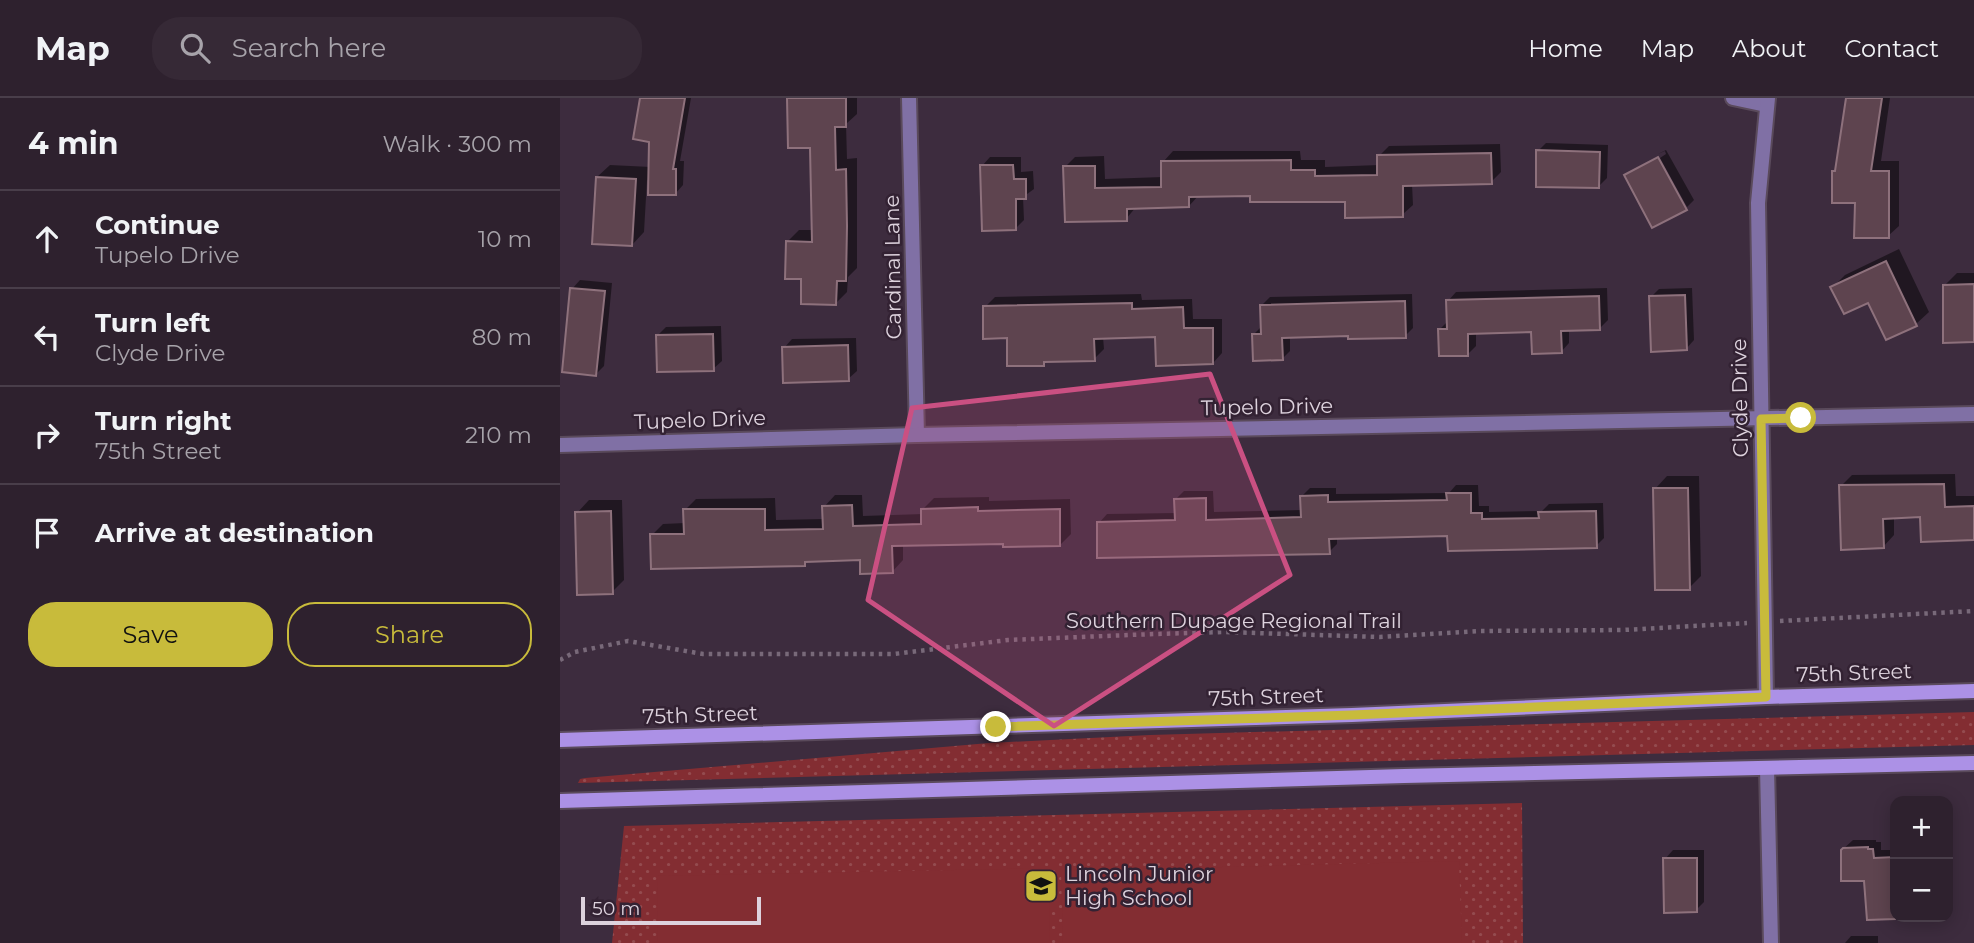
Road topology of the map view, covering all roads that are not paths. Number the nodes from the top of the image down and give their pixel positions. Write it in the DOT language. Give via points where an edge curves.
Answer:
graph roads {
  1 [pos="909,98"];
  2 [pos="1733,98"];
  3 [pos="1767,102"];
  4 [pos="1974,414"];
  5 [pos="1761,419"];
  6 [pos="917,435"];
  7 [pos="560,445"];
  8 [pos="1974,691"];
  9 [pos="1766,697"];
  10 [pos="560,740"];
  11 [pos="1974,763"];
  12 [pos="1767,768"];
  13 [pos="560,801"];
  14 [pos="1771,943"];
  1 -- 6 [label="street, Cardinal Lane"];
  2 -- 3 [label="street"];
  3 -- 5 [label="street, Clyde Drive" via="1758,204"];
  4 -- 5 [label="street, Tupelo Drive"];
  5 -- 6 [label="street, Tupelo Drive"];
  5 -- 9 [label="street, Clyde Drive"];
  6 -- 7 [label="street, Tupelo Drive"];
  8 -- 9 [label="main road, 75th Street"];
  9 -- 10 [label="main road, 75th Street"];
  11 -- 12 [label="main road"];
  12 -- 13 [label="main road"];
  12 -- 14 [label="street"];
}
